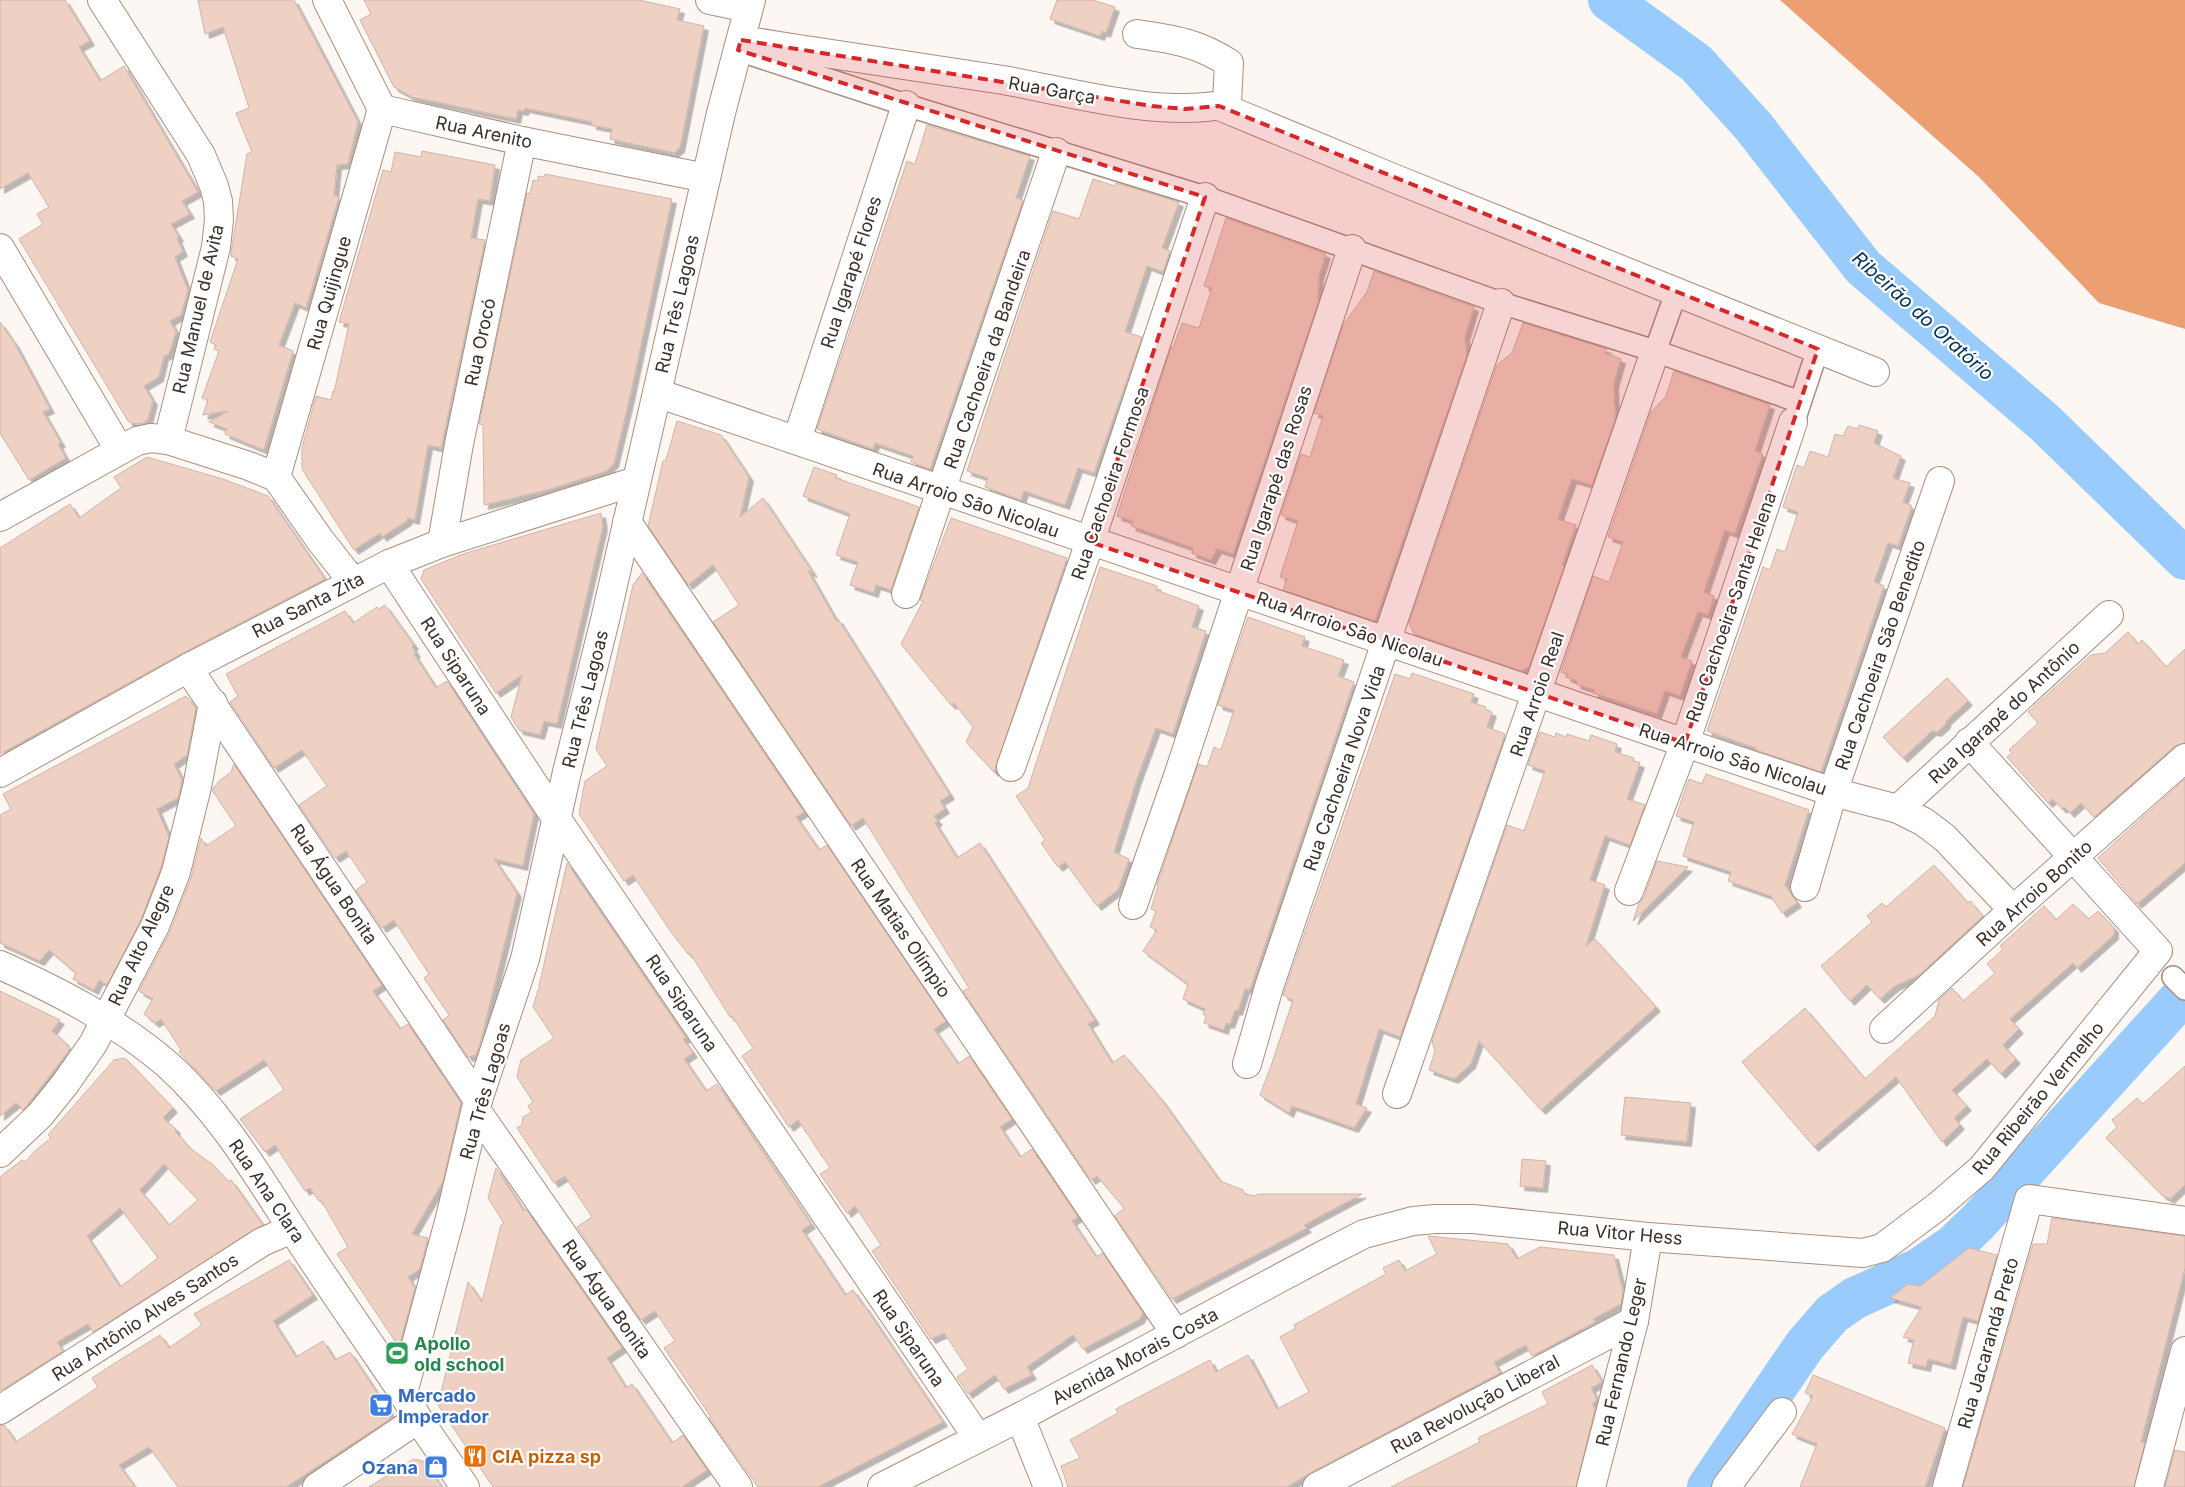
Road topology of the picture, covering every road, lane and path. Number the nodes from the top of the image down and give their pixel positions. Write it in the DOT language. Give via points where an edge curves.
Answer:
graph roads {
  1 [pos="102,0"];
  2 [pos="327,0"];
  3 [pos="710,0"];
  4 [pos="750,4"];
  5 [pos="1137,34"];
  6 [pos="740,45"];
  7 [pos="906,105"];
  8 [pos="1219,106"];
  9 [pos="382,109"];
  10 [pos="522,141"];
  11 [pos="1056,152"];
  12 [pos="706,178"];
  13 [pos="1205,198"];
  14 [pos="0,248"];
  15 [pos="1352,249"];
  16 [pos="1676,293"];
  17 [pos="1501,303"];
  18 [pos="1818,349"];
  19 [pos="1653,357"];
  20 [pos="1875,372"];
  21 [pos="657,393"];
  22 [pos="1797,412"];
  23 [pos="168,440"];
  24 [pos="797,440"];
  25 [pos="119,449"];
  26 [pos="276,477"];
  27 [pos="1940,480"];
  28 [pos="636,481"];
  29 [pos="942,492"];
  30 [pos="0,516"];
  31 [pos="627,522"];
  32 [pos="1090,542"];
  33 [pos="442,543"];
  34 [pos="390,564"];
  35 [pos="352,582"];
  36 [pos="1239,590"];
  37 [pos="906,594"];
  38 [pos="2109,615"];
  39 [pos="1386,642"];
  40 [pos="188,668"];
  41 [pos="1538,694"];
  42 [pos="213,703"];
  43 [pos="1969,742"];
  44 [pos="1685,743"];
  45 [pos="2185,758"];
  46 [pos="1011,767"];
  47 [pos="0,773"];
  48 [pos="1833,792"];
  49 [pos="1898,809"];
  50 [pos="556,818"];
  51 [pos="2073,858"];
  52 [pos="1805,887"];
  53 [pos="1628,891"];
  54 [pos="1133,905"];
  55 [pos="2013,910"];
  56 [pos="0,965"];
  57 [pos="106,1019"];
  58 [pos="1884,1029"];
  59 [pos="1247,1064"];
  60 [pos="1397,1094"];
  61 [pos="477,1105"];
  62 [pos="0,1153"];
  63 [pos="2185,1222"];
  64 [pos="1389,1226"];
  65 [pos="292,1229"];
  66 [pos="1648,1236"];
  67 [pos="1851,1252"];
  68 [pos="1634,1321"];
  69 [pos="1176,1334"];
  70 [pos="2185,1351"];
  71 [pos="403,1393"];
  72 [pos="0,1410"];
  73 [pos="1782,1412"];
  74 [pos="1020,1418"];
  75 [pos="418,1419"];
  76 [pos="978,1438"];
  77 [pos="318,1487"];
  78 [pos="466,1487"];
  79 [pos="738,1487"];
  80 [pos="882,1487"];
  81 [pos="1048,1487"];
  82 [pos="1317,1487"];
  83 [pos="1591,1487"];
  84 [pos="1726,1487"];
  85 [pos="1947,1487"];
  86 [pos="2149,1487"];
  1 -- 23 [label="street, Rua Manuel de Avita" via="201,155 218,202 216,247"];
  2 -- 9 [label="street"];
  3 -- 4 [label="street"];
  4 -- 6 [label="street, Rua Três Lagoas"];
  5 -- 8 [label="street" via="1182,40 1211,51 1229,63 1227,104"];
  6 -- 7 [label="street"];
  6 -- 8 [label="street, Rua Garça" via="1004,81 1142,104 1185,109"];
  6 -- 12 [label="street, Rua Três Lagoas"];
  7 -- 11 [label="street"];
  7 -- 24 [label="street, Rua Igarapé Flores"];
  8 -- 16 [label="street"];
  9 -- 10 [label="street, Rua Arenito"];
  9 -- 26 [label="street, Rua Quijingue"];
  10 -- 12 [label="street, Rua Arenito"];
  10 -- 33 [label="street, Rua Orocó" via="459,444"];
  11 -- 13 [label="street"];
  11 -- 29 [label="street, Rua Cachoeira da Bandeira"];
  12 -- 21 [label="street, Rua Três Lagoas"];
  13 -- 15 [label="street"];
  13 -- 32 [label="street, Rua Cachoeira Formosa"];
  14 -- 25 [label="street"];
  15 -- 17 [label="street"];
  15 -- 36 [label="street, Rua Igarapé das Rosas"];
  16 -- 18 [label="street"];
  16 -- 19 [label="street, Rua Arroio Real"];
  17 -- 19 [label="street"];
  17 -- 39 [label="street, Rua Cachoeira Nova Vida"];
  18 -- 20 [label="street"];
  18 -- 22 [label="street, Rua Cachoeira Santa Helena"];
  19 -- 22 [label="street"];
  19 -- 41 [label="street, Rua Arroio Real"];
  21 -- 24 [label="street, Rua Arroio São Nicolau"];
  21 -- 28 [label="street, Rua Três Lagoas"];
  22 -- 44 [label="street, Rua Cachoeira Santa Helena"];
  23 -- 25 [label="street" via="151,438"];
  23 -- 26 [label="street"];
  24 -- 29 [label="street, Rua Arroio São Nicolau"];
  25 -- 30 [label="street"];
  26 -- 35 [label="street"];
  27 -- 48 [label="street, Rua Cachoeira São Benedito"];
  28 -- 31 [label="street, Rua Três Lagoas"];
  28 -- 33 [label="street, Rua Santa Zita"];
  29 -- 32 [label="street, Rua Arroio São Nicolau"];
  29 -- 37 [label="street, Rua Cachoeira da Bandeira"];
  31 -- 50 [label="street, Rua Três Lagoas"];
  31 -- 69 [label="street, Rua Matias Olímpio"];
  32 -- 36 [label="street, Rua Arroio São Nicolau"];
  32 -- 46 [label="street, Rua Cachoeira Formosa"];
  33 -- 34 [label="street, Rua Santa Zita"];
  34 -- 35 [label="street, Rua Santa Zita"];
  34 -- 50 [label="street, Rua Siparuna"];
  35 -- 40 [label="street, Rua Santa Zita"];
  36 -- 39 [label="street, Rua Arroio São Nicolau"];
  36 -- 54 [label="street, Rua Igarapé das Rosas"];
  38 -- 43 [label="street, Rua Igarapé do Antônio"];
  39 -- 41 [label="street, Rua Arroio São Nicolau"];
  39 -- 59 [label="street, Rua Cachoeira Nova Vida" via="1269,987"];
  40 -- 42 [label="street, Rua Água Bonita"];
  40 -- 47 [label="street, Rua Santa Zita"];
  41 -- 44 [label="street, Rua Arroio São Nicolau"];
  41 -- 60 [label="street, Rua Arroio Real"];
  42 -- 57 [label="street, Rua Alto Alegre" via="197,788 176,872 155,926"];
  42 -- 61 [label="street, Rua Água Bonita"];
  43 -- 49 [label="street, Rua Igarapé do Antônio"];
  43 -- 51 [label="street"];
  44 -- 48 [label="street, Rua Arroio São Nicolau"];
  44 -- 53 [label="street, Rua Cachoeira Santa Helena"];
  45 -- 51 [label="street, Rua Arroio Bonito"];
  48 -- 49 [label="street, Rua Arroio São Nicolau"];
  48 -- 52 [label="street, Rua Cachoeira São Benedito"];
  49 -- 55 [label="street, Rua Arroio São Nicolau" via="1924,822 1945,838"];
  50 -- 61 [label="street, Rua Três Lagoas" via="525,959"];
  50 -- 76 [label="street, Rua Siparuna"];
  51 -- 55 [label="street, Rua Arroio Bonito"];
  51 -- 67 [label="street, Rua Ribeirão Vermelho" via="2158,951 1985,1170 1882,1248 1863,1253"];
  55 -- 58 [label="street, Rua Arroio Bonito"];
  56 -- 57 [label="street, Rua Ana Clara"];
  57 -- 62 [label="street, Rua Alto Alegre" via="65,1084 40,1115"];
  57 -- 65 [label="street, Rua Ana Clara" via="168,1066 194,1092 253,1168"];
  61 -- 71 [label="street, Rua Três Lagoas"];
  61 -- 79 [label="street, Rua Água Bonita"];
  63 -- 85 [label="street, Rua Jacarandá Preto" via="2029,1200"];
  64 -- 66 [label="street, Rua Vitor Hess" via="1420,1220 1473,1219"];
  64 -- 69 [label="street, Avenida Morais Costa" via="1356,1238"];
  65 -- 71 [label="street, Rua Ana Clara"];
  65 -- 72 [label="street, Rua Antônio Alves Santos" via="262,1242"];
  66 -- 67 [label="street, Rua Vitor Hess"];
  66 -- 68 [label="street, Rua Fernando Leger"];
  68 -- 82 [label="street, Rua Revolução Liberal"];
  68 -- 83 [label="street, Rua Fernando Leger"];
  69 -- 74 [label="street, Avenida Morais Costa"];
  70 -- 86 [label="street"];
  71 -- 75 [label="street, Rua Ana Clara"];
  73 -- 84 [label="street"];
  74 -- 76 [label="street, Avenida Morais Costa"];
  74 -- 81 [label="street"];
  75 -- 77 [label="street"];
  75 -- 78 [label="street, Rua Ana Clara"];
  76 -- 80 [label="street, Avenida Morais Costa"];
}
